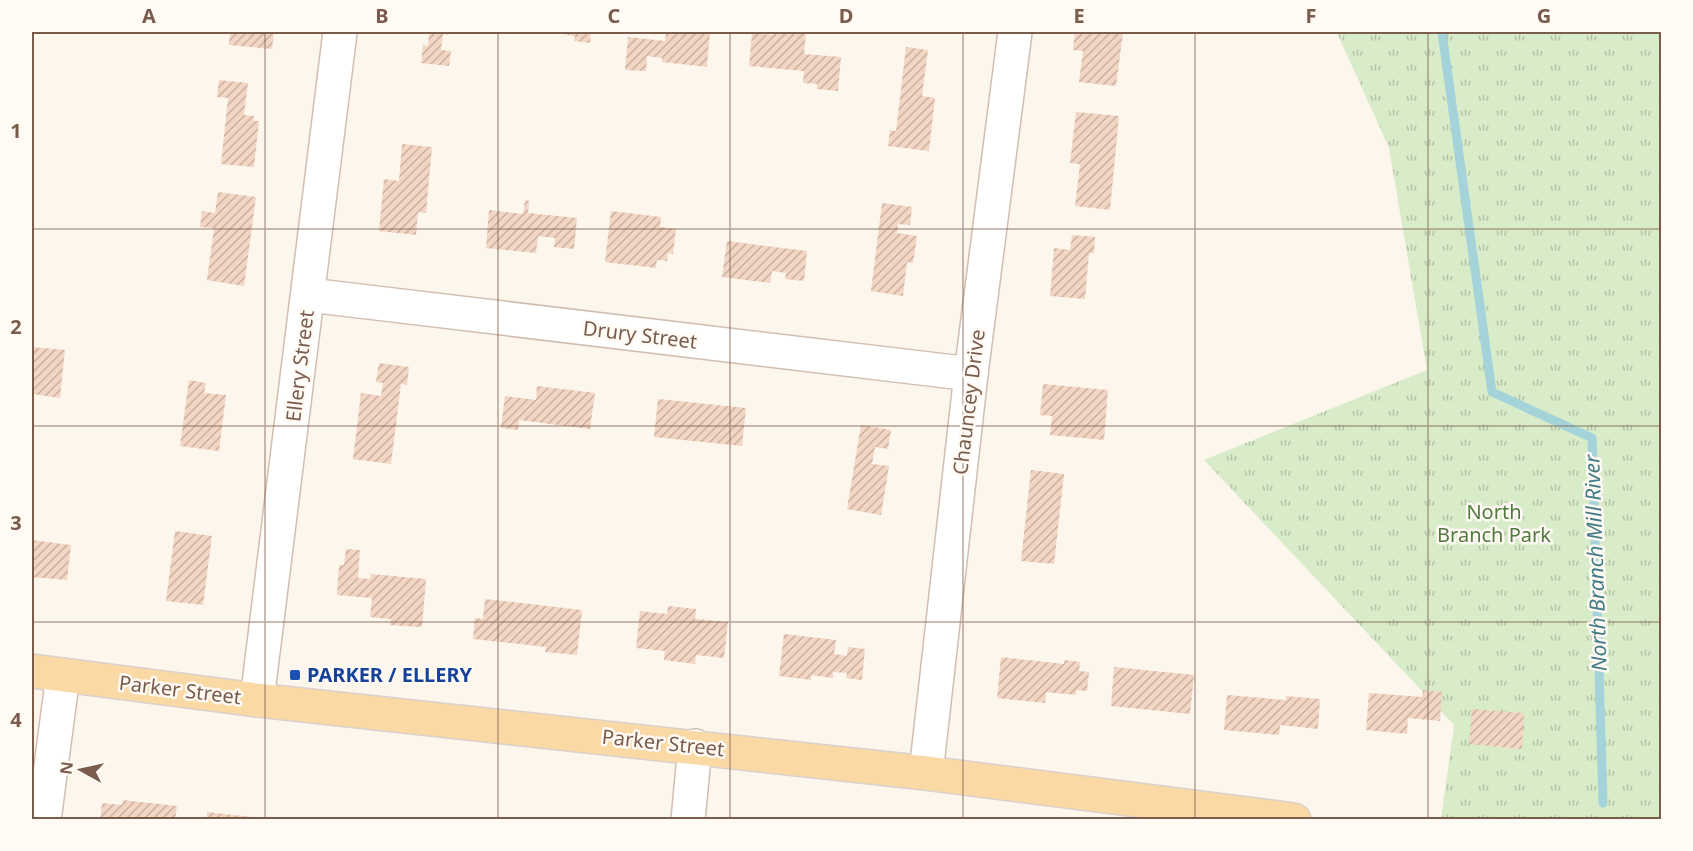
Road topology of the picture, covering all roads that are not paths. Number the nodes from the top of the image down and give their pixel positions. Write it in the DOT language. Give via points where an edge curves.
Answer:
graph roads {
  1 [pos="340,32"];
  2 [pos="1015,32"];
  3 [pos="309,295"];
  4 [pos="971,374"];
  5 [pos="32,671"];
  6 [pos="63,675"];
  7 [pos="257,700"];
  8 [pos="695,746"];
  9 [pos="926,773"];
  10 [pos="44,819"];
  11 [pos="688,819"];
  12 [pos="1294,819"];
  1 -- 3 [label="street, Ellery Street"];
  2 -- 4 [label="street, Chauncey Drive"];
  3 -- 4 [label="street, Drury Street"];
  3 -- 7 [label="street, Ellery Street"];
  4 -- 9 [label="street, Chauncey Drive"];
  5 -- 6 [label="main road, Parker Street"];
  6 -- 7 [label="main road, Parker Street"];
  6 -- 10 [label="street"];
  7 -- 8 [label="main road, Parker Street"];
  8 -- 9 [label="main road, Parker Street"];
  8 -- 11 [label="street"];
  9 -- 12 [label="main road, Parker Street"];
}
